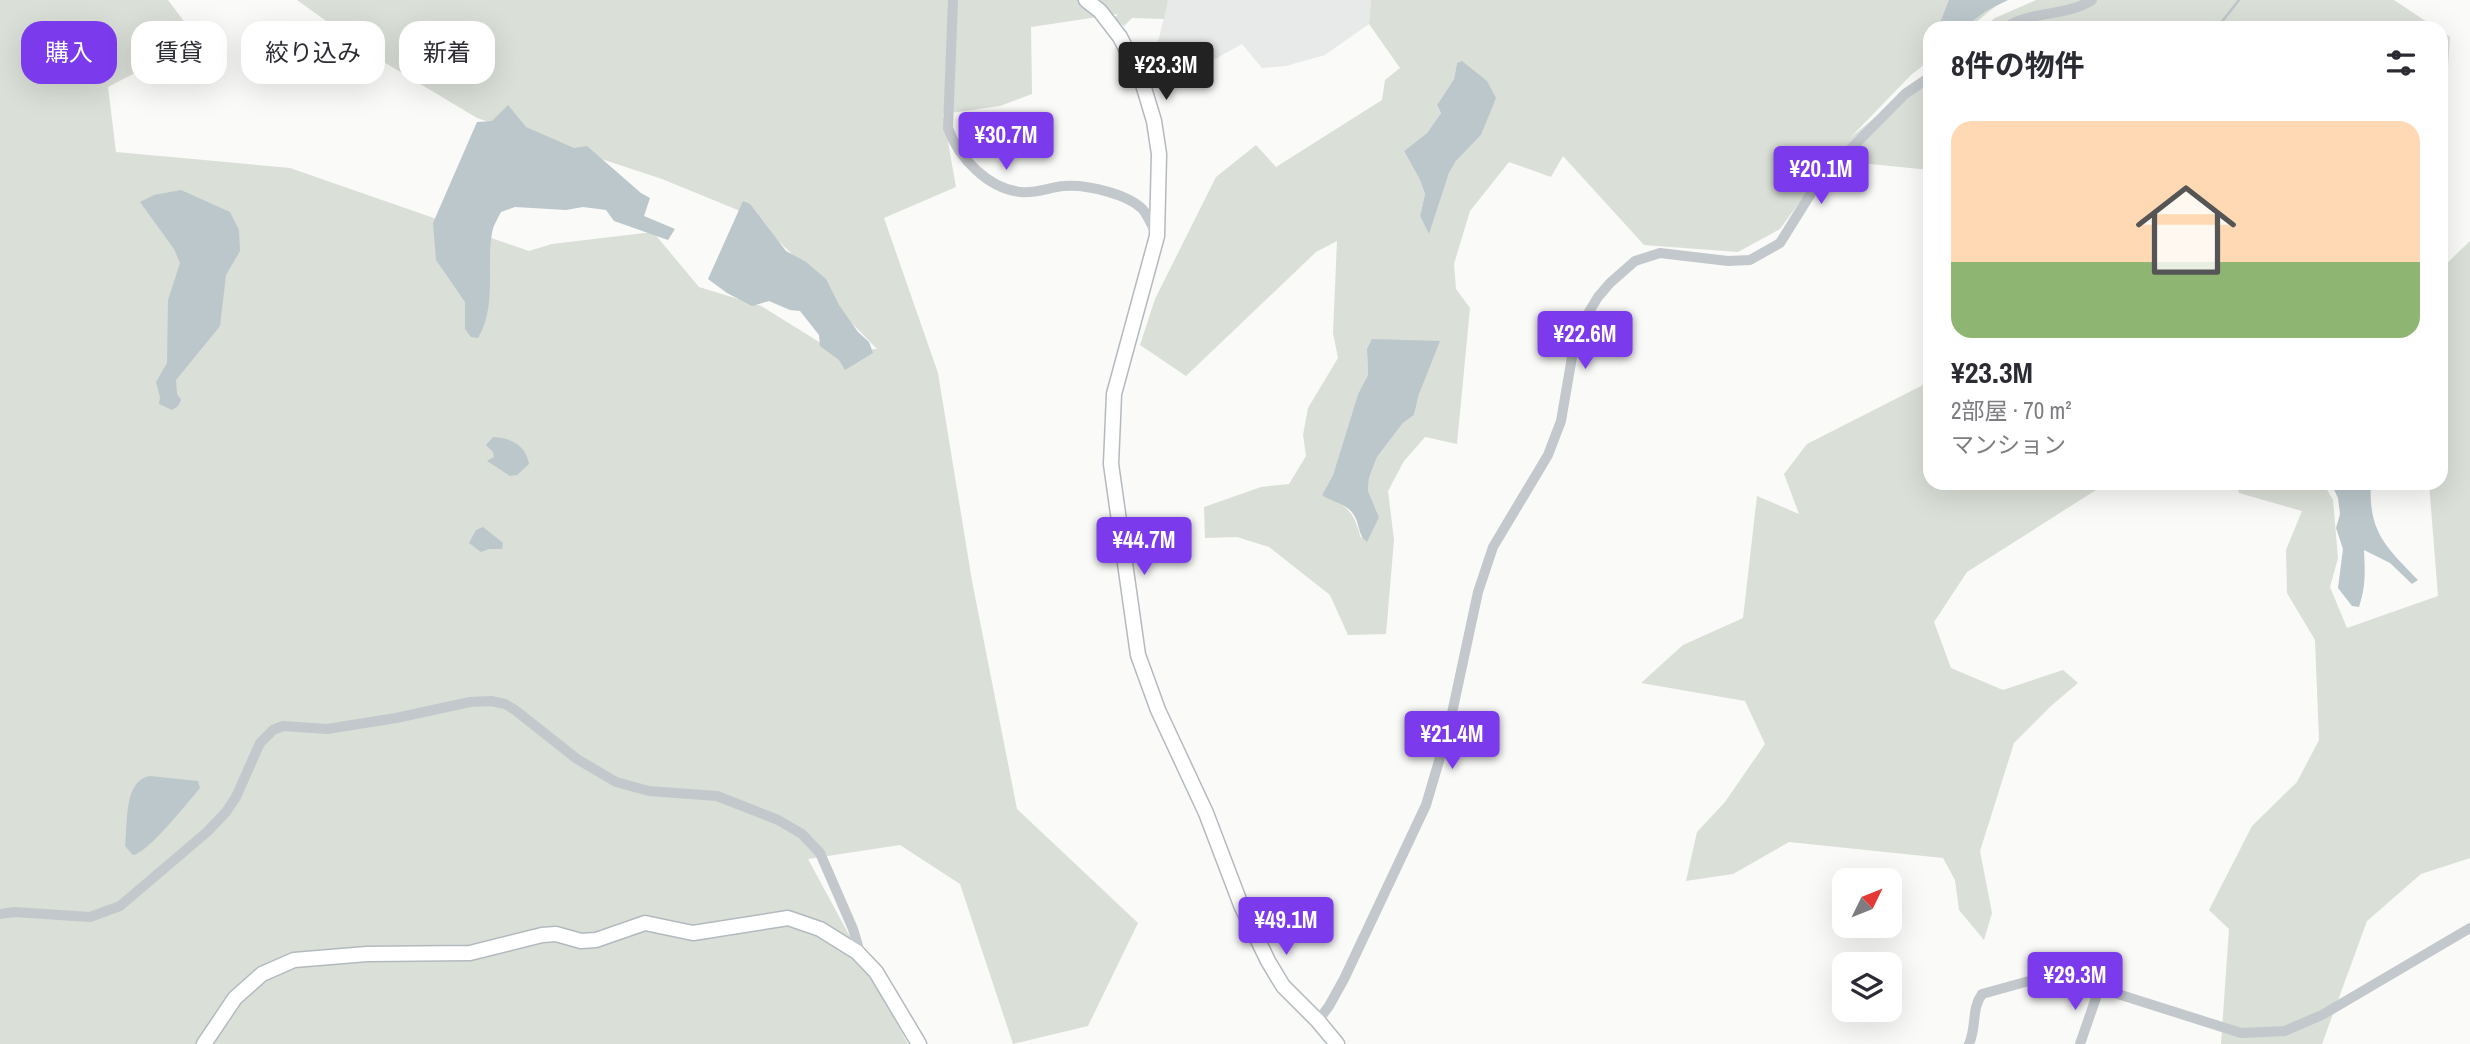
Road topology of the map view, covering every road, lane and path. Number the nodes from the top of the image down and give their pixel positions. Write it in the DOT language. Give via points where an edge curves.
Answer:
graph roads {
  1 [pos="953,0"];
  2 [pos="1086,0"];
  3 [pos="2092,0"];
  4 [pos="2017,21"];
  5 [pos="1923,82"];
  6 [pos="1157,236"];
  7 [pos="0,914"];
  8 [pos="2470,928"];
  9 [pos="861,956"];
  10 [pos="2099,989"];
  11 [pos="1318,1021"];
  12 [pos="204,1044"];
  13 [pos="919,1044"];
  14 [pos="1337,1044"];
  15 [pos="1969,1044"];
  16 [pos="2080,1044"];
  1 -- 6 [label="street" via="948,128 954,145 987,178 1020,192 1083,186 1124,199 1143,210"];
  2 -- 6 [label="street" via="1120,37 1141,78 1154,121 1159,154"];
  3 -- 4 [label="street"];
  5 -- 11 [label="street" via="1905,94 1818,182 1780,243 1750,260 1660,253 1635,261 1598,297 1584,320 1572,357 1561,421 1548,455 1493,547 1426,805 1344,979"];
  6 -- 11 [label="street" via="1114,394 1111,464 1138,655 1268,961 1283,986"];
  7 -- 9 [label="street" via="90,917 120,906 226,812 260,743 283,726 327,729 491,701 515,710 577,759 616,782 649,791 717,796 802,834 820,853"];
  8 -- 10 [label="street" via="2322,1015 2285,1031 2241,1033"];
  9 -- 12 [label="street" via="820,929 788,918 693,933 645,923 581,941 542,934 470,953 294,960 262,974 235,998"];
  9 -- 13 [label="street" via="876,972"];
  10 -- 15 [label="street" via="2047,976 1982,994 1976,1002"];
  10 -- 16 [label="street"];
  11 -- 14 [label="street"];
}
